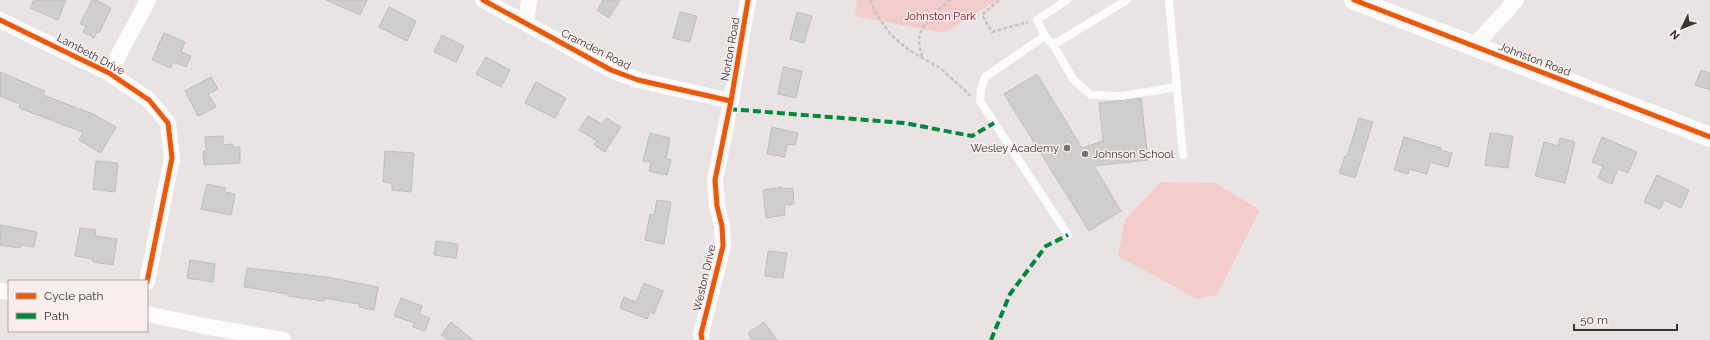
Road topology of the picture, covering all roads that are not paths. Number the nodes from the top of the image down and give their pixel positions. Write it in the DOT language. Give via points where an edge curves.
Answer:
graph roads {
  1 [pos="148,0"];
  2 [pos="483,0"];
  3 [pos="529,0"];
  4 [pos="748,0"];
  5 [pos="1067,0"];
  6 [pos="1127,0"];
  7 [pos="1169,0"];
  8 [pos="1354,0"];
  9 [pos="1516,0"];
  10 [pos="0,20"];
  11 [pos="526,23"];
  12 [pos="1045,36"];
  13 [pos="1053,45"];
  14 [pos="1474,46"];
  15 [pos="109,73"];
  16 [pos="1177,87"];
  17 [pos="731,101"];
  18 [pos="1710,137"];
  19 [pos="1183,155"];
  20 [pos="1068,235"];
  21 [pos="147,280"];
  22 [pos="148,314"];
  23 [pos="204,333"];
  24 [pos="283,340"];
  25 [pos="702,340"];
  1 -- 15 [label="street"];
  2 -- 11 [label="street, Cramden Road"];
  3 -- 11 [label="street"];
  4 -- 17 [label="street, Norton Road"];
  5 -- 12 [label="lane" via="1037,20"];
  6 -- 13 [label="lane"];
  7 -- 16 [label="lane"];
  8 -- 14 [label="street, Johnston Road"];
  9 -- 14 [label="street"];
  10 -- 15 [label="street, Lambeth Drive"];
  11 -- 17 [label="street, Cramden Road" via="611,70 638,80"];
  12 -- 13 [label="lane"];
  12 -- 20 [label="lane" via="985,77 980,101"];
  13 -- 16 [label="lane" via="1074,80 1091,95 1122,96"];
  14 -- 18 [label="street, Johnston Road"];
  15 -- 21 [label="street, Lambeth Drive" via="149,100 168,123 172,158"];
  16 -- 19 [label="lane"];
  17 -- 25 [label="street, Weston Drive" via="715,180 723,246 700,334"];
  22 -- 23 [label="street"];
  23 -- 24 [label="street"];
}
